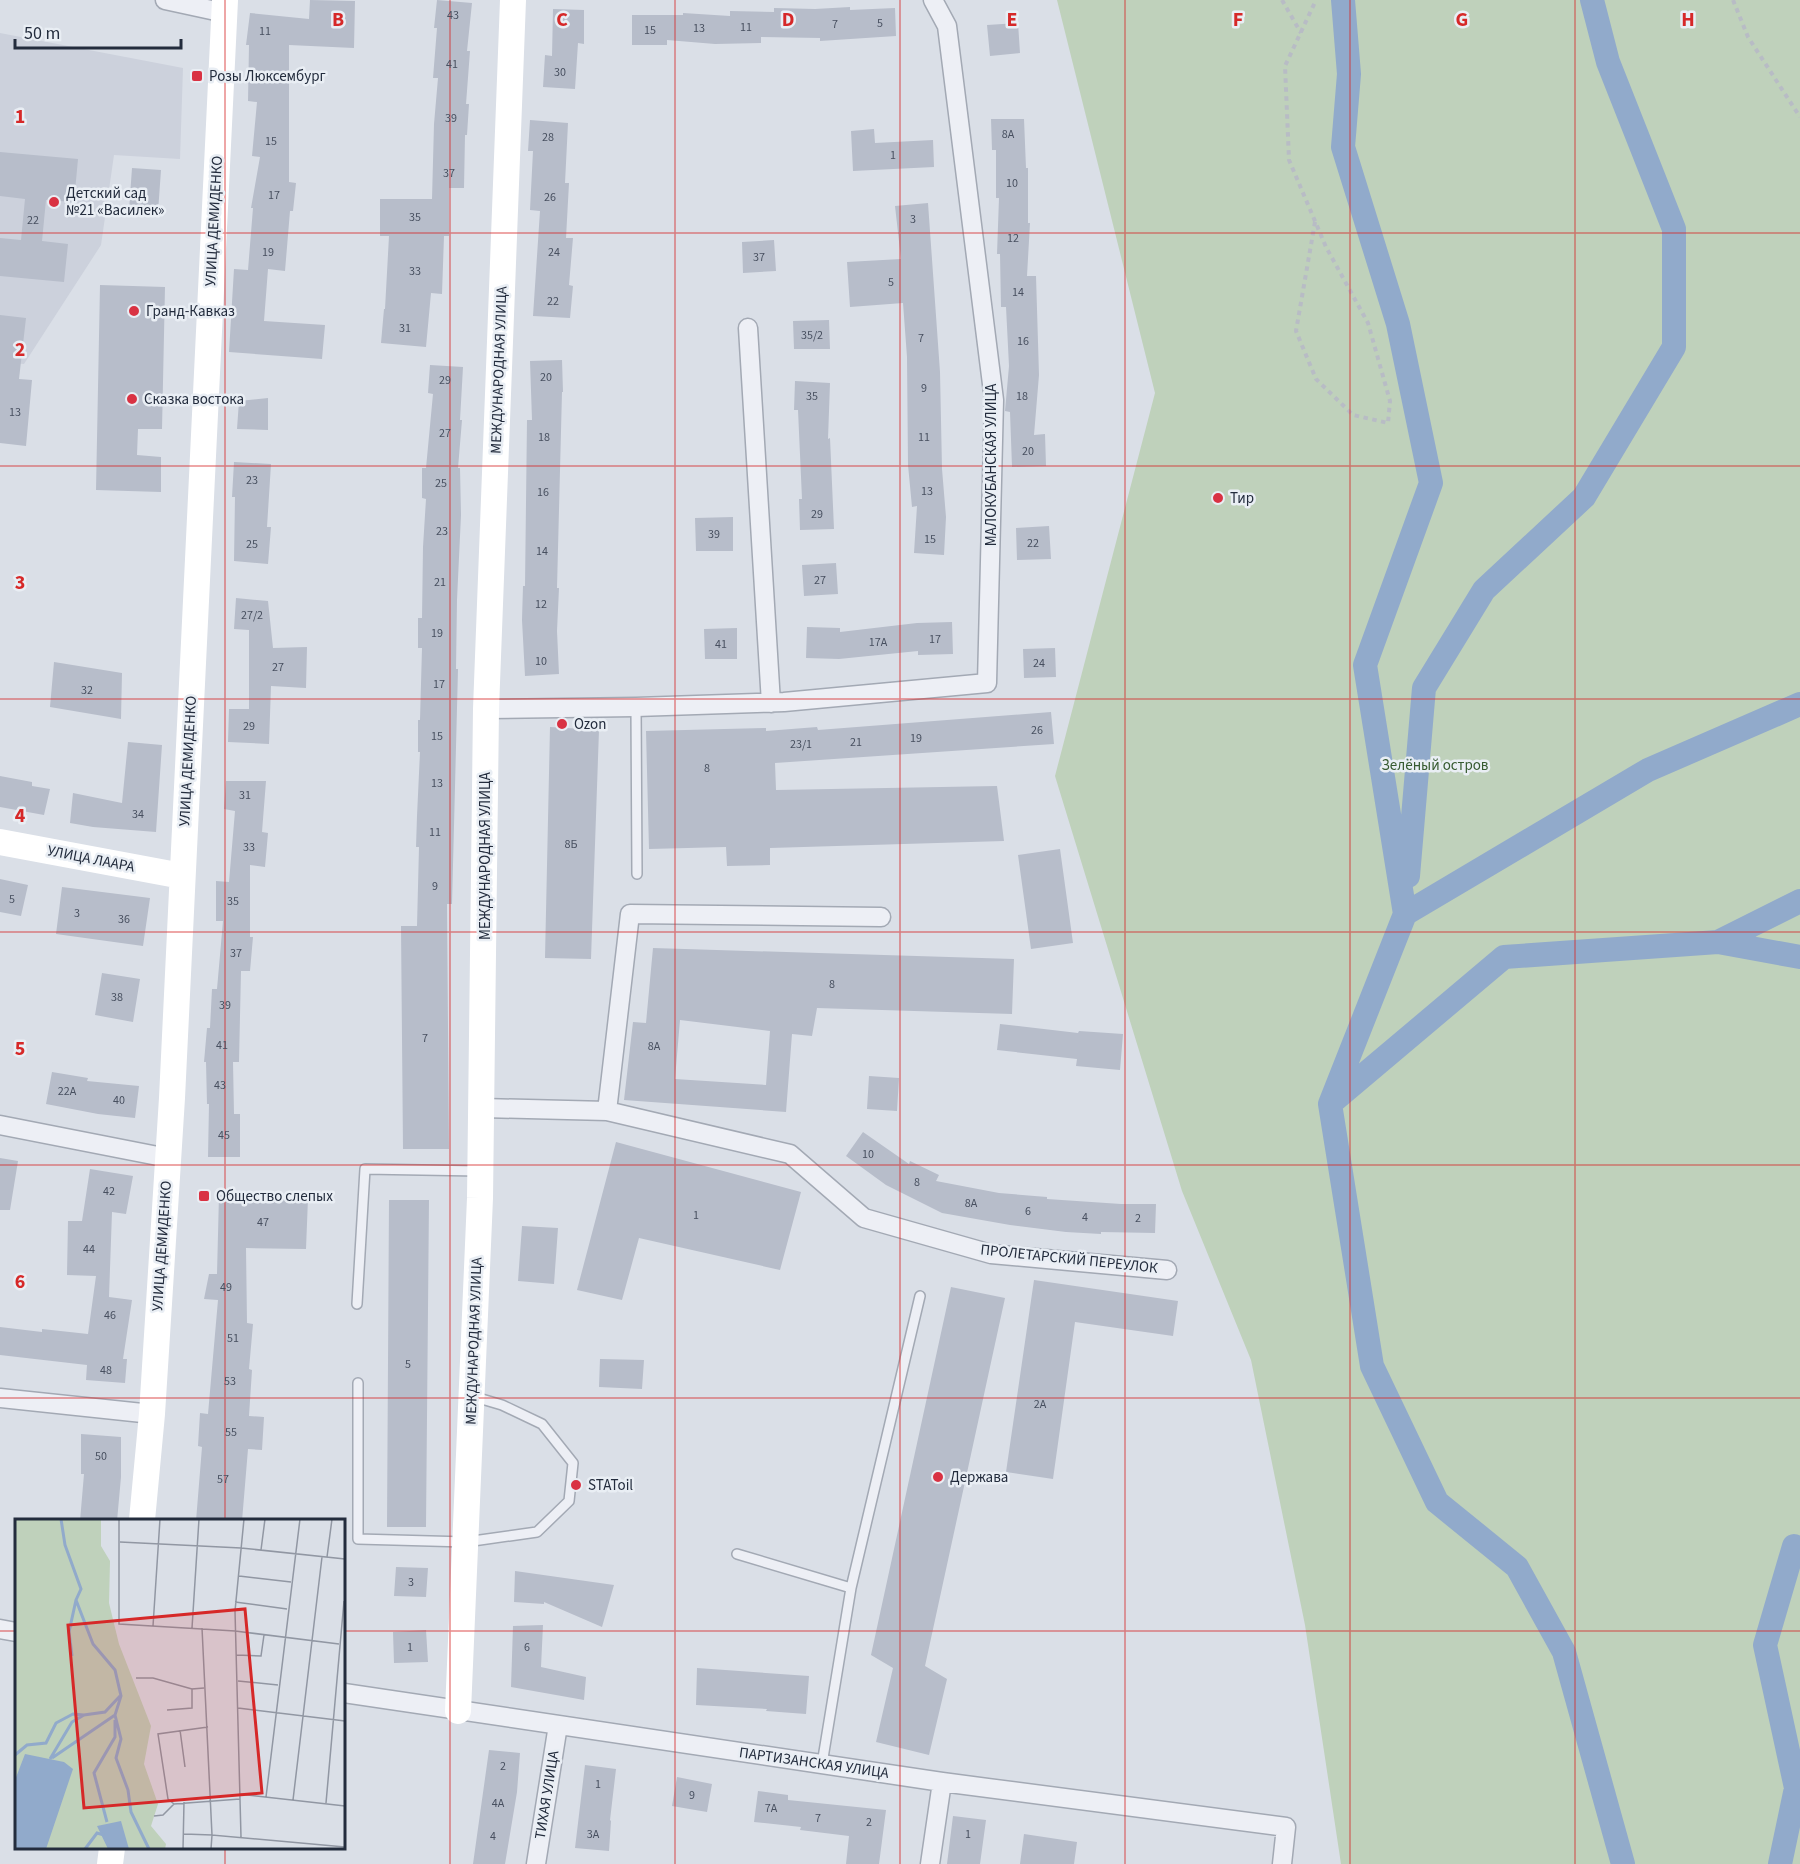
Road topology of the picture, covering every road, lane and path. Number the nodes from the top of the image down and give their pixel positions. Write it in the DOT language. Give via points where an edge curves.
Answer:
graph roads {
  1 [pos="165,0"];
  2 [pos="513,0"];
  3 [pos="933,0"];
  4 [pos="1282,0"];
  5 [pos="1316,0"];
  6 [pos="1733,0"];
  7 [pos="225,6"];
  8 [pos="1301,33"];
  9 [pos="1800,117"];
  10 [pos="1315,222"];
  11 [pos="748,327"];
  12 [pos="771,703"];
  13 [pos="636,707"];
  14 [pos="486,709"];
  15 [pos="0,842"];
  16 [pos="637,874"];
  17 [pos="182,876"];
  18 [pos="881,917"];
  19 [pos="483,1108"];
  20 [pos="607,1111"];
  21 [pos="0,1125"];
  22 [pos="168,1158"];
  23 [pos="481,1172"];
  24 [pos="1167,1270"];
  25 [pos="920,1296"];
  26 [pos="357,1304"];
  27 [pos="358,1383"];
  28 [pos="472,1396"];
  29 [pos="0,1398"];
  30 [pos="152,1414"];
  31 [pos="142,1519"];
  32 [pos="466,1542"];
  33 [pos="737,1554"];
  34 [pos="851,1588"];
  35 [pos="0,1629"];
  36 [pos="15,1632"];
  37 [pos="345,1693"];
  38 [pos="458,1711"];
  39 [pos="558,1725"];
  40 [pos="822,1764"];
  41 [pos="942,1782"];
  42 [pos="112,1849"];
  43 [pos="110,1864"];
  44 [pos="536,1864"];
  45 [pos="930,1864"];
  46 [pos="1282,1864"];
  1 -- 7 [label="street"];
  2 -- 14 [label="street, МЕЖДУНАРОДНАЯ УЛИЦА"];
  3 -- 12 [label="street, МАЛОКУБАНСКАЯ УЛИЦА" via="947,26 994,400 987,683"];
  4 -- 8 [label="path"];
  5 -- 8 [label="path"];
  6 -- 9 [label="path" via="1748,37"];
  7 -- 17 [label="street, УЛИЦА ДЕМИДЕНКО"];
  8 -- 10 [label="path" via="1285,66 1289,160"];
  10 -- 10 [label="path" via="1368,322 1390,401 1388,423 1353,415 1316,379 1296,331"];
  11 -- 12 [label="street"];
  12 -- 13 [label="street, МАЛОКУБАНСКАЯ УЛИЦА"];
  13 -- 14 [label="street, МАЛОКУБАНСКАЯ УЛИЦА"];
  13 -- 16 [label="lane"];
  14 -- 19 [label="street, МЕЖДУНАРОДНАЯ УЛИЦА"];
  15 -- 17 [label="street, УЛИЦА ЛААРА"];
  17 -- 22 [label="street, УЛИЦА ДЕМИДЕНКО"];
  18 -- 20 [label="street" via="630,914"];
  19 -- 20 [label="street, ПРОЛЕТАРСКИЙ ПЕРЕУЛОК"];
  19 -- 23 [label="street, МЕЖДУНАРОДНАЯ УЛИЦА"];
  20 -- 24 [label="street, ПРОЛЕТАРСКИЙ ПЕРЕУЛОК" via="790,1154 864,1218 990,1254"];
  21 -- 22 [label="street"];
  22 -- 30 [label="street, УЛИЦА ДЕМИДЕНКО"];
  23 -- 26 [label="lane" via="365,1169"];
  23 -- 28 [label="street, МЕЖДУНАРОДНАЯ УЛИЦА"];
  25 -- 34 [label="lane"];
  27 -- 32 [label="lane" via="358,1539"];
  28 -- 32 [label="street, МЕЖДУНАРОДНАЯ УЛИЦА"];
  28 -- 32 [label="lane" via="502,1404 542,1424 573,1463 569,1501 537,1532"];
  29 -- 30 [label="street"];
  30 -- 31 [label="street, УЛИЦА ДЕМИДЕНКО"];
  32 -- 38 [label="street, МЕЖДУНАРОДНАЯ УЛИЦА"];
  33 -- 34 [label="lane"];
  34 -- 40 [label="lane"];
  35 -- 36 [label="street"];
  37 -- 38 [label="street, ПАРТИЗАНСКАЯ УЛИЦА"];
  38 -- 39 [label="street, ПАРТИЗАНСКАЯ УЛИЦА"];
  39 -- 40 [label="street, ПАРТИЗАНСКАЯ УЛИЦА"];
  39 -- 44 [label="street, ТИХАЯ УЛИЦА"];
  40 -- 41 [label="street, ПАРТИЗАНСКАЯ УЛИЦА"];
  41 -- 45 [label="street"];
  41 -- 46 [label="street, ПАРТИЗАНСКАЯ УЛИЦА" via="1286,1827"];
  42 -- 43 [label="street"];
}
